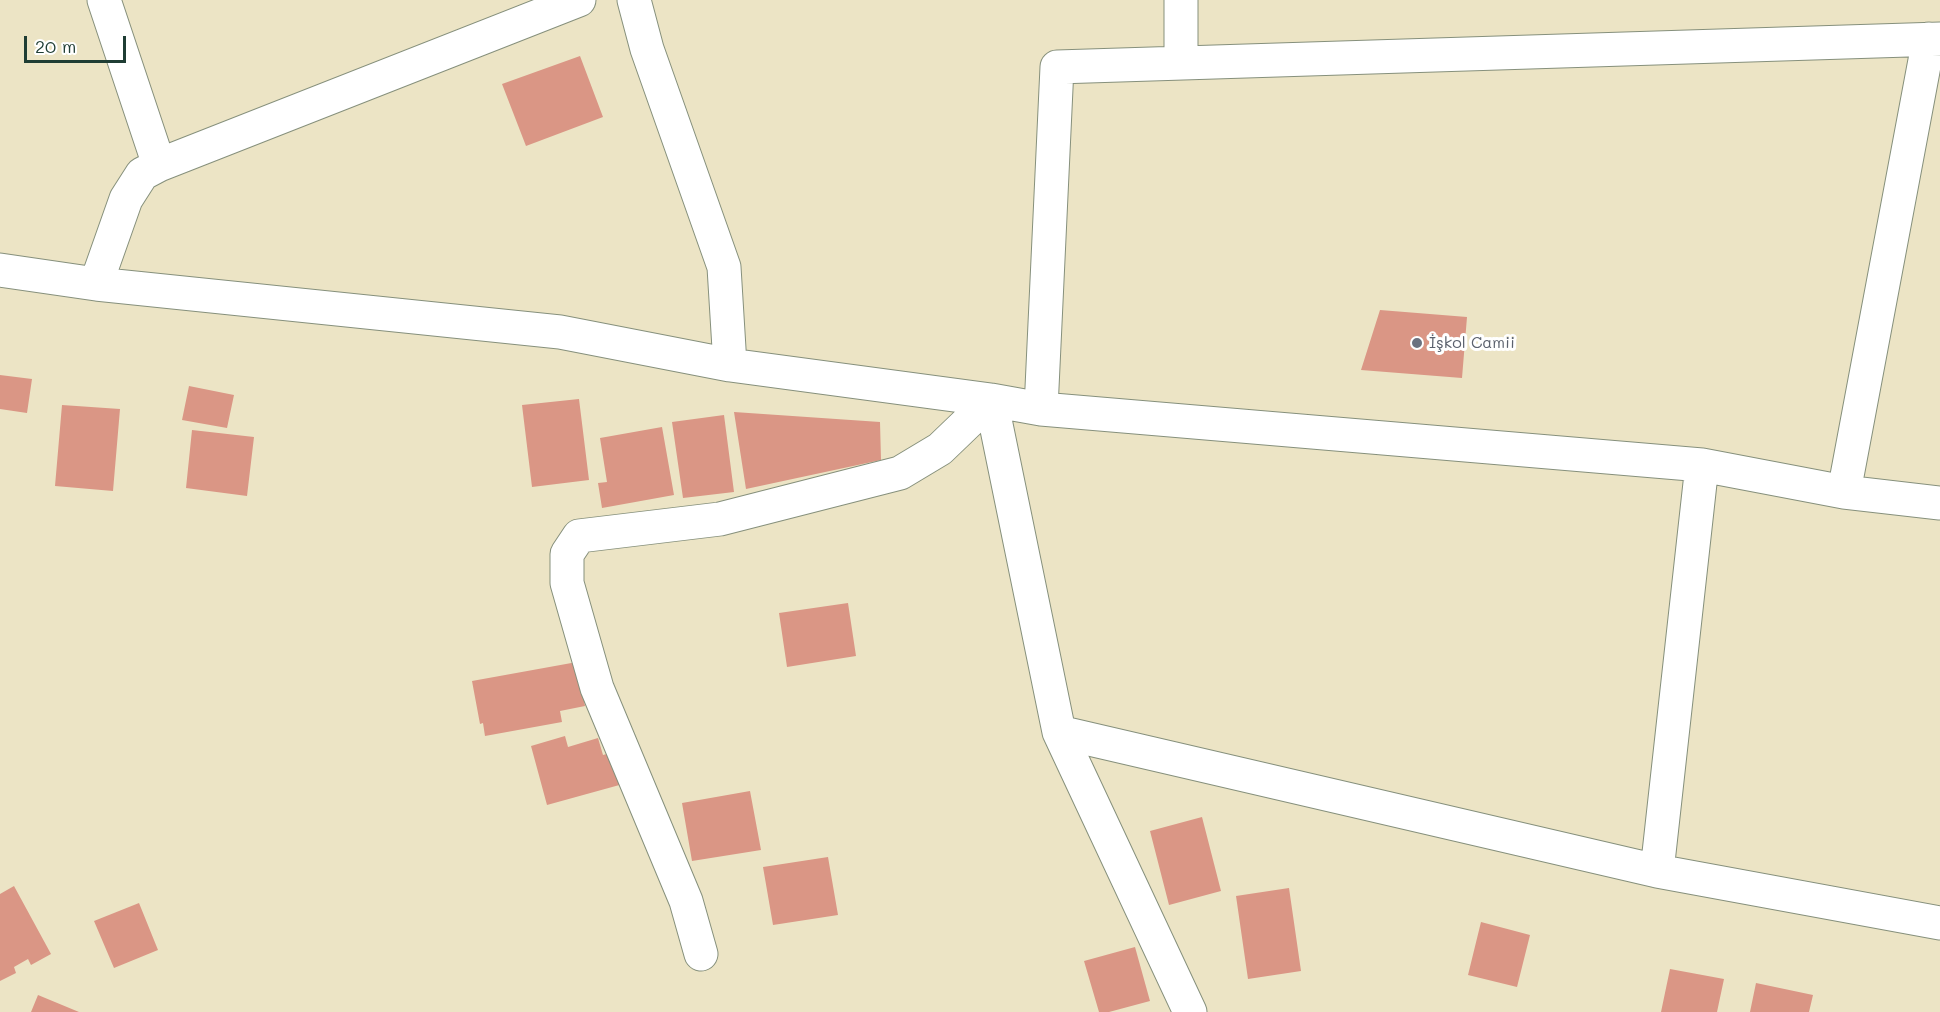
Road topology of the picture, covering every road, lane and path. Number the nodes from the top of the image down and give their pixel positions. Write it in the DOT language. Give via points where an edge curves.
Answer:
graph roads {
  1 [pos="104,0"];
  2 [pos="579,0"];
  3 [pos="634,0"];
  4 [pos="1181,0"];
  5 [pos="1935,39"];
  6 [pos="1181,63"];
  7 [pos="159,165"];
  8 [pos="0,270"];
  9 [pos="96,284"];
  10 [pos="730,365"];
  11 [pos="991,400"];
  12 [pos="1041,409"];
  13 [pos="1702,465"];
  14 [pos="1844,492"];
  15 [pos="1940,503"];
  16 [pos="1059,732"];
  17 [pos="1657,872"];
  18 [pos="1940,923"];
  19 [pos="701,954"];
  20 [pos="1190,1012"];
  1 -- 7 [label="street"];
  2 -- 7 [label="street"];
  3 -- 10 [label="street" via="647,49 724,267"];
  4 -- 6 [label="street"];
  5 -- 6 [label="street"];
  5 -- 14 [label="street"];
  6 -- 12 [label="street" via="1057,67"];
  7 -- 9 [label="street" via="142,174 126,199"];
  8 -- 9 [label="street"];
  9 -- 10 [label="street" via="560,332"];
  10 -- 11 [label="street"];
  11 -- 12 [label="street"];
  11 -- 16 [label="street"];
  11 -- 19 [label="street" via="940,449 900,473 720,519 579,536 567,554 567,583 597,688 686,901"];
  12 -- 13 [label="street"];
  13 -- 14 [label="street"];
  13 -- 17 [label="street"];
  14 -- 15 [label="street"];
  16 -- 17 [label="street"];
  16 -- 20 [label="street"];
  17 -- 18 [label="street"];
}
